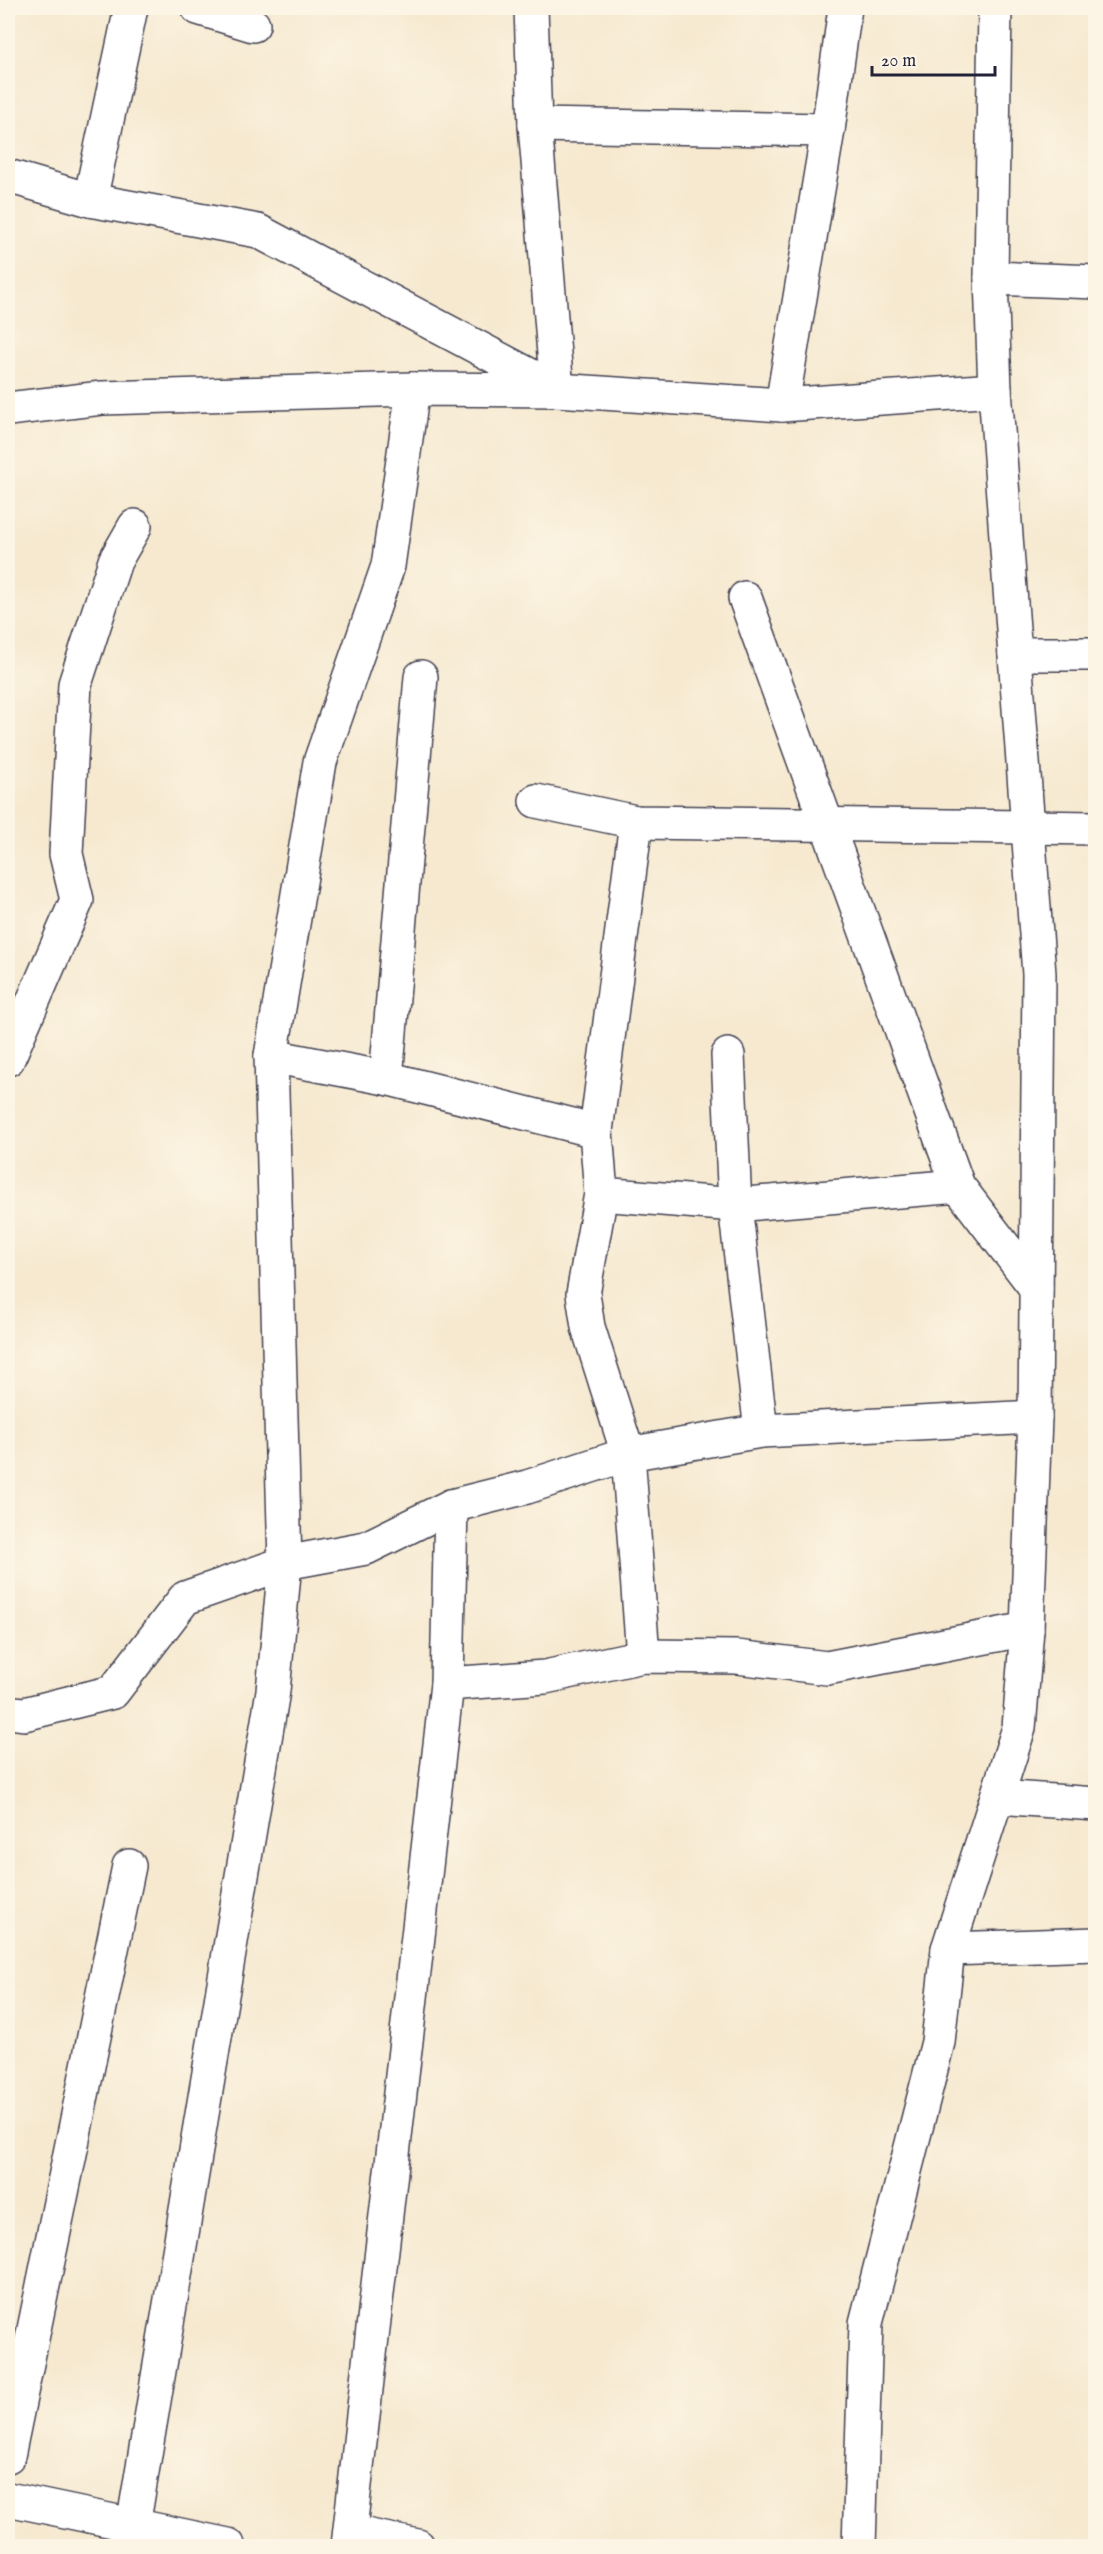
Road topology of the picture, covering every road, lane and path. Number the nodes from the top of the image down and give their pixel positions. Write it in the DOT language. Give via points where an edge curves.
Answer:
graph roads {
  1 [pos="131,8"];
  2 [pos="198,8"];
  3 [pos="531,8"];
  4 [pos="845,8"];
  5 [pos="995,8"];
  6 [pos="253,25"];
  7 [pos="535,125"];
  8 [pos="828,130"];
  9 [pos="8,176"];
  10 [pos="90,200"];
  11 [pos="991,278"];
  12 [pos="1095,282"];
  13 [pos="413,389"];
  14 [pos="557,390"];
  15 [pos="995,390"];
  16 [pos="782,405"];
  17 [pos="8,409"];
  18 [pos="135,526"];
  19 [pos="745,598"];
  20 [pos="1015,654"];
  21 [pos="1095,654"];
  22 [pos="421,677"];
  23 [pos="536,801"];
  24 [pos="636,822"];
  25 [pos="828,825"];
  26 [pos="1028,827"];
  27 [pos="1095,828"];
  28 [pos="728,1055"];
  29 [pos="271,1056"];
  30 [pos="8,1059"];
  31 [pos="386,1078"];
  32 [pos="596,1131"];
  33 [pos="958,1186"];
  34 [pos="601,1194"];
  35 [pos="735,1205"];
  36 [pos="1036,1288"];
  37 [pos="1035,1417"];
  38 [pos="761,1431"];
  39 [pos="628,1454"];
  40 [pos="451,1506"];
  41 [pos="285,1563"];
  42 [pos="1027,1629"];
  43 [pos="643,1656"];
  44 [pos="447,1684"];
  45 [pos="8,1712"];
  46 [pos="997,1797"];
  47 [pos="1095,1804"];
  48 [pos="129,1866"];
  49 [pos="1095,1944"];
  50 [pos="948,1949"];
  51 [pos="8,2456"];
  52 [pos="8,2499"];
  53 [pos="128,2536"];
  54 [pos="350,2539"];
  55 [pos="228,2545"];
  56 [pos="418,2547"];
  57 [pos="859,2547"];
  1 -- 10 [label="street"];
  2 -- 6 [label="street"];
  3 -- 7 [label="street"];
  4 -- 8 [label="street"];
  5 -- 11 [label="street"];
  7 -- 8 [label="street"];
  7 -- 14 [label="street"];
  8 -- 16 [label="street"];
  9 -- 10 [label="street"];
  10 -- 14 [label="street" via="258,231"];
  11 -- 12 [label="street"];
  11 -- 15 [label="street"];
  13 -- 14 [label="street"];
  13 -- 17 [label="street" via="102,398"];
  13 -- 29 [label="street" via="388,566 321,762"];
  14 -- 16 [label="street"];
  15 -- 16 [label="street"];
  15 -- 20 [label="street"];
  18 -- 30 [label="street" via="116,561 75,684 66,854 77,900"];
  19 -- 25 [label="street"];
  20 -- 21 [label="street"];
  20 -- 26 [label="street"];
  22 -- 31 [label="street"];
  23 -- 24 [label="street"];
  24 -- 25 [label="street"];
  24 -- 32 [label="street"];
  25 -- 26 [label="street"];
  25 -- 33 [label="street"];
  26 -- 27 [label="street"];
  26 -- 36 [label="street" via="1040,974"];
  28 -- 35 [label="street"];
  29 -- 31 [label="street"];
  29 -- 41 [label="street"];
  31 -- 32 [label="street"];
  32 -- 34 [label="street"];
  33 -- 35 [label="street"];
  33 -- 36 [label="street"];
  34 -- 35 [label="street"];
  34 -- 39 [label="street" via="583,1293 588,1327"];
  35 -- 38 [label="street"];
  36 -- 37 [label="street"];
  37 -- 38 [label="street"];
  37 -- 42 [label="street"];
  38 -- 39 [label="street"];
  39 -- 40 [label="street" via="527,1487"];
  39 -- 43 [label="street"];
  40 -- 41 [label="street" via="366,1548"];
  40 -- 44 [label="street"];
  41 -- 45 [label="street" via="185,1598 113,1692 24,1714"];
  41 -- 53 [label="street" via="273,1691"];
  42 -- 43 [label="street" via="827,1668 737,1657"];
  42 -- 46 [label="street" via="1019,1728"];
  43 -- 44 [label="street" via="545,1677"];
  44 -- 54 [label="street"];
  46 -- 47 [label="street"];
  46 -- 50 [label="street"];
  48 -- 51 [label="street"];
  49 -- 50 [label="street"];
  50 -- 57 [label="street" via="938,2042 866,2323"];
  52 -- 53 [label="street"];
  53 -- 55 [label="street"];
  54 -- 56 [label="street"];
}
